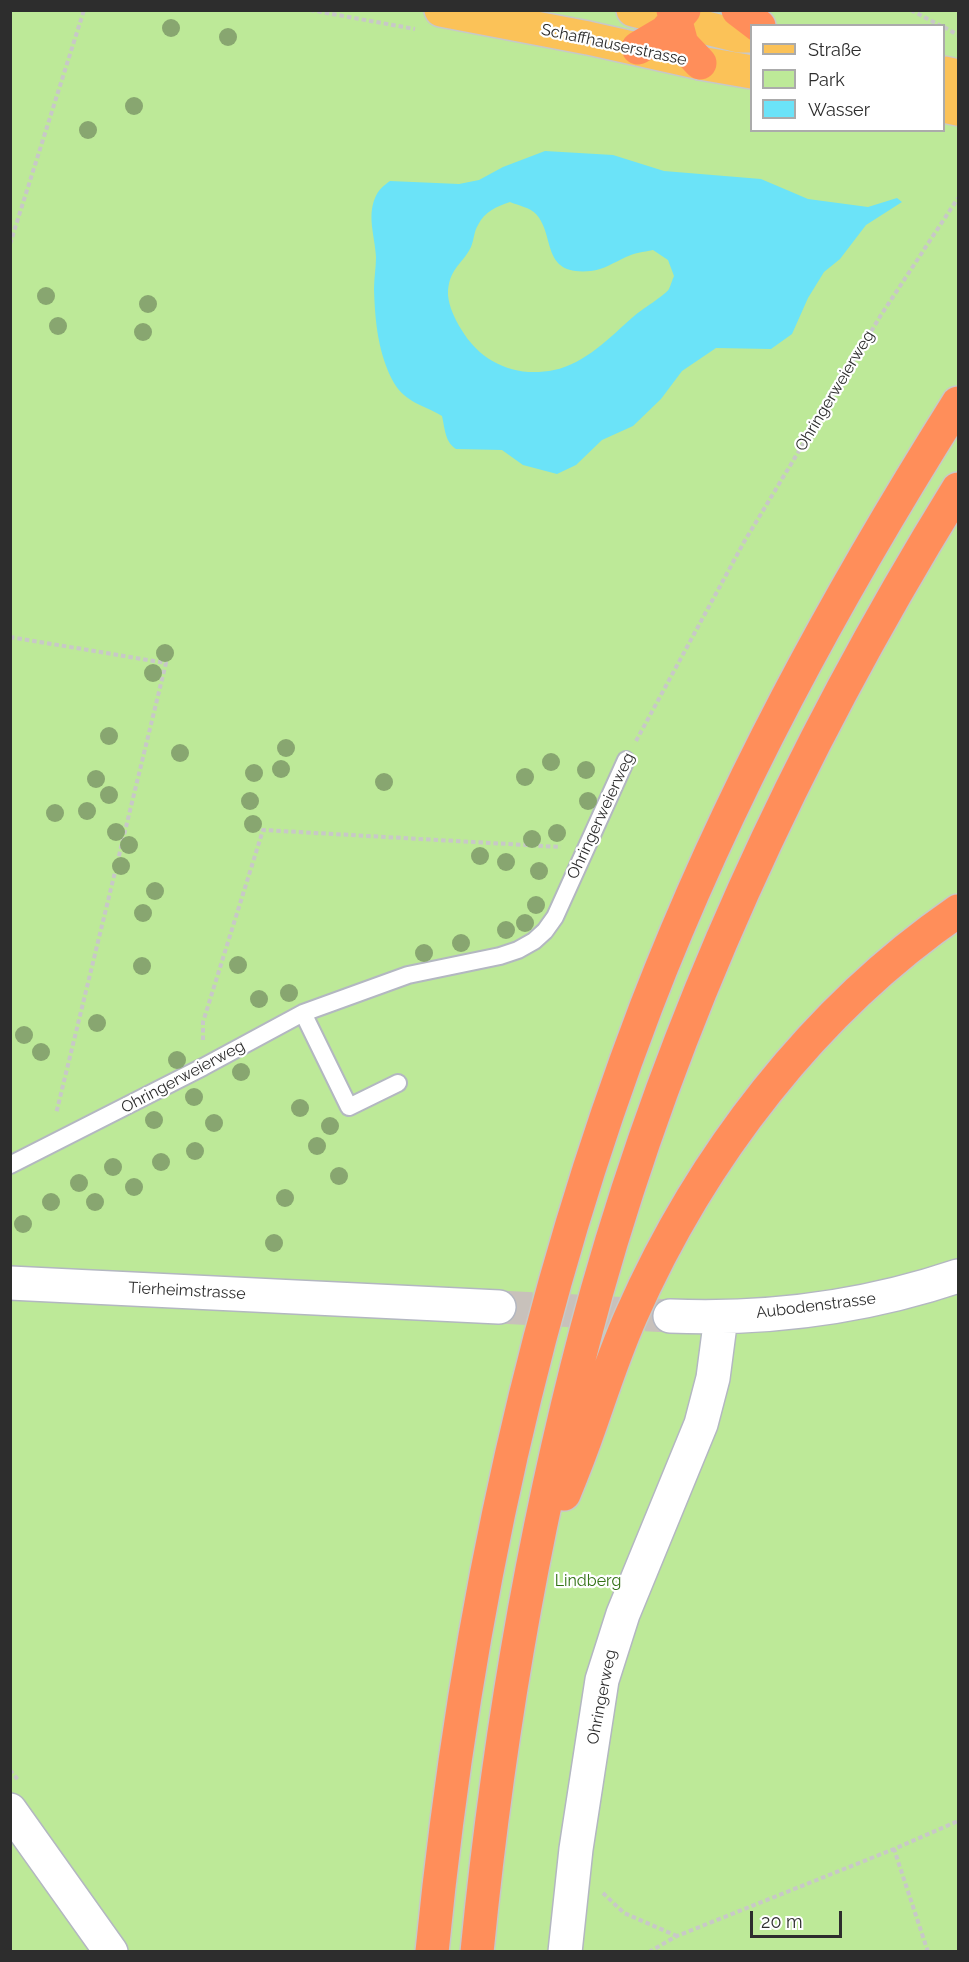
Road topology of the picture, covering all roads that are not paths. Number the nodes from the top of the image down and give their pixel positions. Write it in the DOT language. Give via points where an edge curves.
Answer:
graph roads {
  1 [pos="441,10"];
  2 [pos="633,10"];
  3 [pos="738,10"];
  4 [pos="678,14"];
  5 [pos="756,24"];
  6 [pos="750,36"];
  7 [pos="638,48"];
  8 [pos="700,63"];
  9 [pos="750,72"];
  10 [pos="958,403"];
  11 [pos="958,489"];
  12 [pos="626,760"];
  13 [pos="958,911"];
  14 [pos="303,1012"];
  15 [pos="398,1083"];
  16 [pos="10,1165"];
  17 [pos="958,1276"];
  18 [pos="10,1283"];
  19 [pos="499,1307"];
  20 [pos="670,1316"];
  21 [pos="721,1317"];
  22 [pos="528,1588"];
  23 [pos="10,1810"];
  24 [pos="111,1952"];
  25 [pos="432,1952"];
  26 [pos="477,1952"];
  27 [pos="565,1952"];
  1 -- 7 [label="main road, Schaffhauserstrasse"];
  2 -- 4 [label="main road"];
  3 -- 5 [label="highway"];
  4 -- 6 [label="main road" via="739,36"];
  4 -- 7 [label="highway" via="665,32"];
  4 -- 8 [label="highway" via="682,44"];
  7 -- 8 [label="main road, Schaffhauserstrasse"];
  8 -- 9 [label="main road, Schaffhauserstrasse"];
  10 -- 25 [label="highway" via="846,587 761,748 663,965 605,1120 534,1357 496,1520 467,1682"];
  11 -- 22 [label="highway" via="880,619 806,758 737,905 676,1056 598,1289 557,1450"];
  12 -- 14 [label="lane, Ohringerweierweg" via="555,917 534,941 500,956 408,975"];
  13 -- 22 [label="highway" via="886,968 828,1023 752,1110 702,1184 662,1252 631,1316"];
  14 -- 15 [label="lane" via="350,1107"];
  14 -- 16 [label="lane, Ohringerweierweg"];
  17 -- 21 [label="street, Aubodenstrasse" via="855,1304"];
  18 -- 19 [label="street, Tierheimstrasse"];
  20 -- 21 [label="street, Aubodenstrasse"];
  21 -- 27 [label="street, Ohringerweg" via="713,1378 701,1424 604,1670 576,1849"];
  22 -- 26 [label="highway" via="499,1769"];
  23 -- 24 [label="street"];
}
